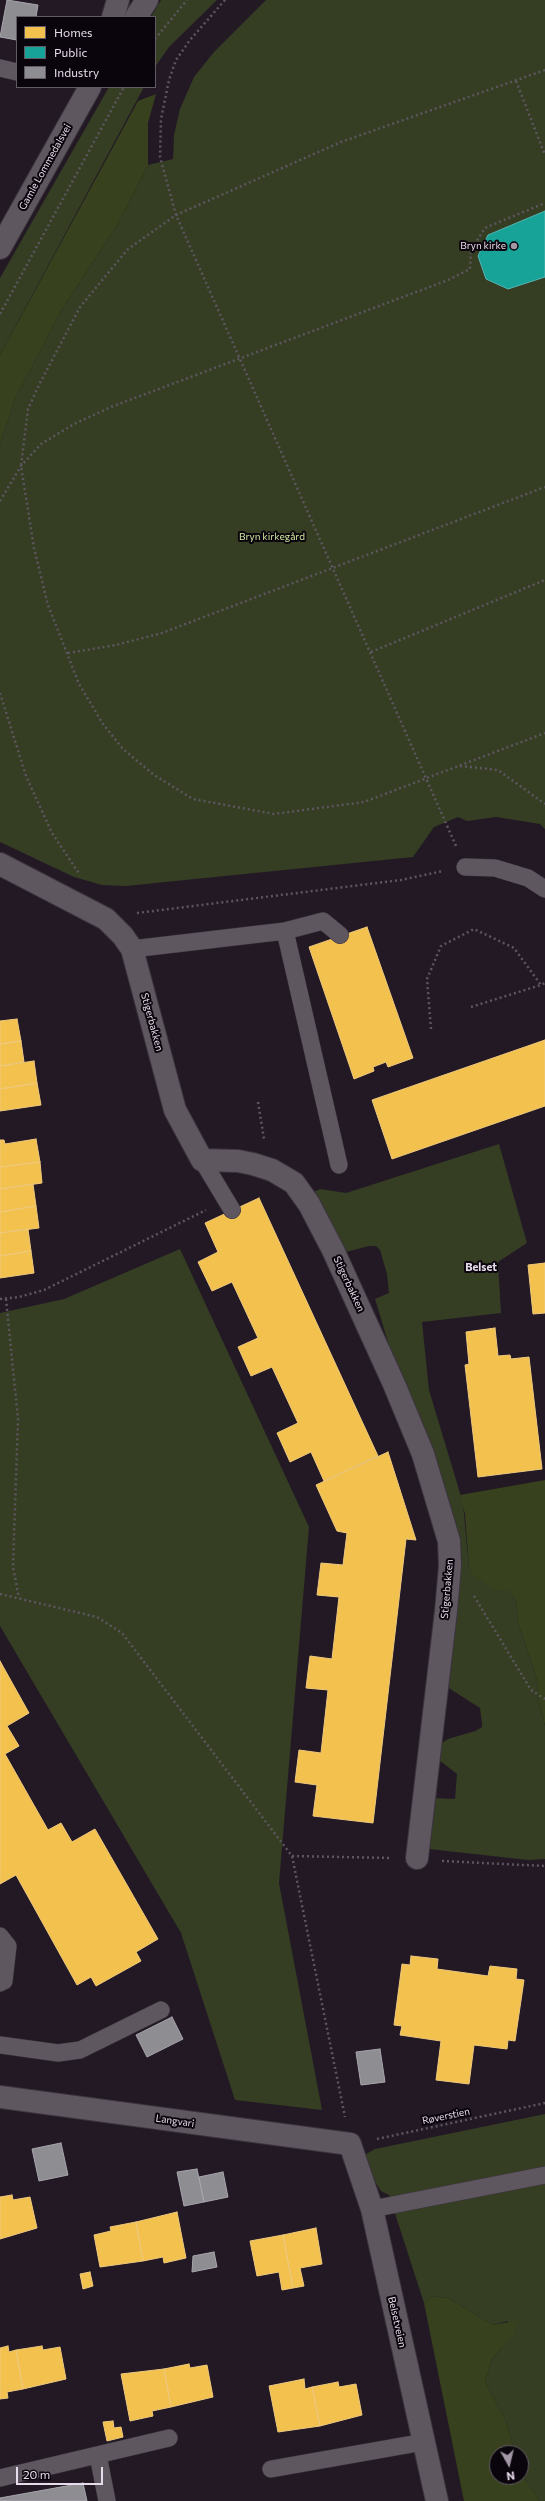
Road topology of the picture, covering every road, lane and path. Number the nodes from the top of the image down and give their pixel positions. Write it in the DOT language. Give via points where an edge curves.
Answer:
graph roads {
  1 [pos="118,0"];
  2 [pos="147,0"];
  3 [pos="187,0"];
  4 [pos="225,0"];
  5 [pos="113,16"];
  6 [pos="137,16"];
  7 [pos="156,38"];
  8 [pos="0,68"];
  9 [pos="545,70"];
  10 [pos="16,72"];
  11 [pos="516,81"];
  12 [pos="88,88"];
  13 [pos="123,88"];
  14 [pos="545,155"];
  15 [pos="545,203"];
  16 [pos="176,215"];
  17 [pos="5,227"];
  18 [pos="0,248"];
  19 [pos="0,314"];
  20 [pos="240,358"];
  21 [pos="21,466"];
  22 [pos="545,487"];
  23 [pos="0,501"];
  24 [pos="333,569"];
  25 [pos="545,580"];
  26 [pos="371,652"];
  27 [pos="68,653"];
  28 [pos="0,693"];
  29 [pos="545,733"];
  30 [pos="460,766"];
  31 [pos="427,778"];
  32 [pos="545,804"];
  33 [pos="0,864"];
  34 [pos="465,867"];
  35 [pos="81,878"];
  36 [pos="545,889"];
  37 [pos="106,919"];
  38 [pos="285,931"];
  39 [pos="340,934"];
  40 [pos="132,950"];
  41 [pos="545,983"];
  42 [pos="540,985"];
  43 [pos="471,1007"];
  44 [pos="431,1029"];
  45 [pos="258,1102"];
  46 [pos="202,1160"];
  47 [pos="339,1165"];
  48 [pos="268,1169"];
  49 [pos="230,1205"];
  50 [pos="0,1299"];
  51 [pos="6,1299"];
  52 [pos="472,1591"];
  53 [pos="0,1594"];
  54 [pos="19,1598"];
  55 [pos="545,1699"];
  56 [pos="417,1858"];
  57 [pos="0,1936"];
  58 [pos="0,1982"];
  59 [pos="161,2010"];
  60 [pos="0,2045"];
  61 [pos="0,2097"];
  62 [pos="545,2103"];
  63 [pos="350,2144"];
  64 [pos="545,2175"];
  65 [pos="372,2209"];
  66 [pos="169,2438"];
  67 [pos="424,2442"];
  68 [pos="98,2456"];
  69 [pos="271,2469"];
  70 [pos="0,2478"];
  71 [pos="107,2501"];
  72 [pos="437,2501"];
  1 -- 5 [label="street"];
  2 -- 6 [label="street"];
  3 -- 7 [label="path"];
  4 -- 16 [label="path" via="181,53 169,80 161,119 160,157"];
  8 -- 10 [label="lane"];
  9 -- 11 [label="path"];
  11 -- 14 [label="path"];
  11 -- 16 [label="path" via="341,142"];
  12 -- 17 [label="street, Gamle Lommedalsvei"];
  13 -- 19 [label="path"];
  15 -- 20 [label="path" via="485,228 471,250 470,269 448,280"];
  16 -- 20 [label="path"];
  16 -- 21 [label="path" via="128,249 80,307 28,409"];
  17 -- 18 [label="street, Gamle Lommedalsvei"];
  20 -- 21 [label="path" via="111,407 74,424 41,444"];
  20 -- 24 [label="path"];
  21 -- 23 [label="path"];
  21 -- 27 [label="path" via="34,548 48,605"];
  22 -- 24 [label="path"];
  24 -- 26 [label="path"];
  24 -- 27 [label="path" via="162,633 116,645"];
  25 -- 26 [label="path"];
  26 -- 31 [label="path"];
  27 -- 31 [label="path" via="79,684 103,724 123,748 154,775 193,799 274,814 364,802"];
  28 -- 35 [label="path" via="26,776 52,832"];
  29 -- 30 [label="path"];
  30 -- 31 [label="path"];
  30 -- 32 [label="path" via="498,770"];
  31 -- 34 [label="path"];
  33 -- 37 [label="street, Stigerbakken"];
  34 -- 36 [label="lane" via="495,868 528,878"];
  34 -- 37 [label="path" via="401,880"];
  37 -- 40 [label="street, Stigerbakken" via="123,936"];
  38 -- 39 [label="lane" via="323,921"];
  38 -- 40 [label="lane"];
  38 -- 47 [label="lane"];
  40 -- 46 [label="street, Stigerbakken" via="175,1110"];
  41 -- 42 [label="path"];
  42 -- 43 [label="path"];
  42 -- 44 [label="path" via="514,948 474,929 441,946 427,979"];
  45 -- 48 [label="path"];
  46 -- 48 [label="street, Stigerbakken" via="238,1161"];
  46 -- 49 [label="lane"];
  48 -- 56 [label="street, Stigerbakken" via="294,1183 310,1204 333,1250 423,1454 449,1541 450,1566 446,1611"];
  49 -- 51 [label="path" via="44,1290"];
  50 -- 51 [label="path"];
  51 -- 54 [label="path" via="18,1419 13,1567"];
  52 -- 55 [label="path" via="532,1690"];
  53 -- 54 [label="path"];
  54 -- 63 [label="path" via="97,1617 122,1633 292,1856"];
  57 -- 58 [label="lane" via="8,1946 4,1981"];
  59 -- 60 [label="lane" via="80,2050 58,2053"];
  61 -- 63 [label="street, Langvari"];
  62 -- 63 [label="path, Røverstien"];
  63 -- 65 [label="street, Belsetveien"];
  64 -- 65 [label="lane"];
  65 -- 67 [label="street, Belsetveien"];
  66 -- 68 [label="lane"];
  67 -- 69 [label="lane"];
  67 -- 72 [label="street, Belsetveien"];
  68 -- 70 [label="lane"];
  68 -- 71 [label="lane"];
}
